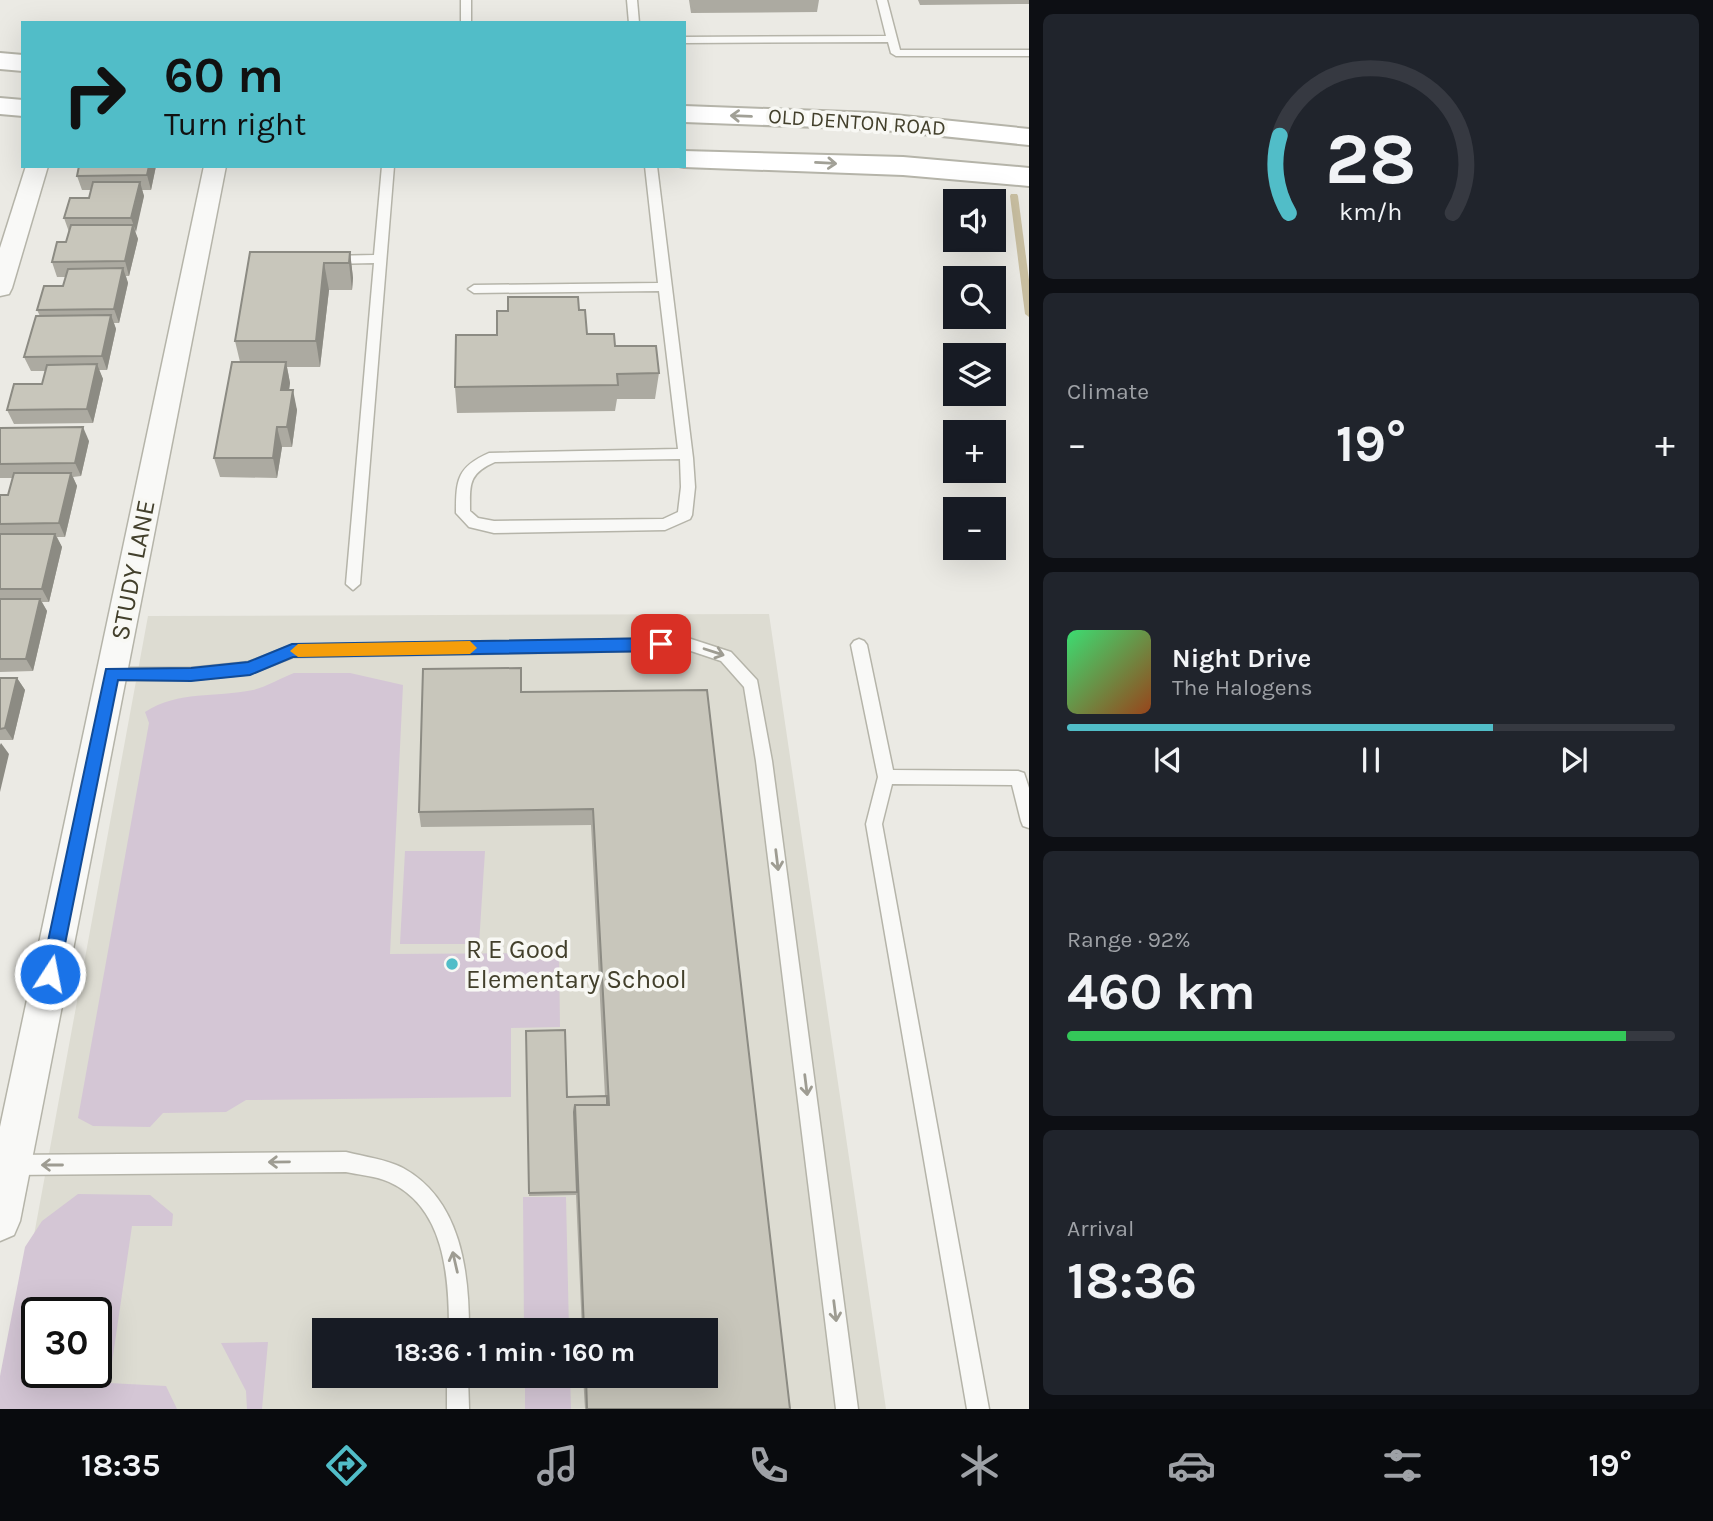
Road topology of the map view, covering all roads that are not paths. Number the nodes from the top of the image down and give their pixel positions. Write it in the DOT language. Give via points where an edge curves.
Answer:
graph roads {
  1 [pos="466,0"];
  2 [pos="632,0"];
  3 [pos="882,0"];
  4 [pos="466,21"];
  5 [pos="634,21"];
  6 [pos="892,39"];
  7 [pos="686,40"];
  8 [pos="1029,53"];
  9 [pos="0,61"];
  10 [pos="21,63"];
  11 [pos="0,106"];
  12 [pos="21,108"];
  13 [pos="686,114"];
  14 [pos="1029,137"];
  15 [pos="686,159"];
  16 [pos="36,168"];
  17 [pos="215,168"];
  18 [pos="388,168"];
  19 [pos="651,168"];
  20 [pos="1029,177"];
  21 [pos="5,254"];
  22 [pos="380,260"];
  23 [pos="314,261"];
  24 [pos="665,287"];
  25 [pos="0,288"];
  26 [pos="474,289"];
  27 [pos="684,454"];
  28 [pos="353,583"];
  29 [pos="859,645"];
  30 [pos="111,674"];
  31 [pos="886,777"];
  32 [pos="1029,821"];
  33 [pos="11,1165"];
  34 [pos="0,1221"];
  35 [pos="459,1318"];
  36 [pos="458,1388"];
  37 [pos="458,1409"];
  38 [pos="847,1409"];
  39 [pos="978,1409"];
  1 -- 4 [label="lane"];
  2 -- 5 [label="lane"];
  3 -- 6 [label="lane"];
  6 -- 7 [label="lane"];
  6 -- 8 [label="lane" via="896,52"];
  9 -- 10 [label="main road"];
  11 -- 12 [label="main road"];
  14 -- 13 [label="main road, OLD DENTON ROAD, one-way" via="874,121"];
  15 -- 20 [label="main road, OLD DENTON ROAD, one-way" via="890,166"];
  16 -- 21 [label="street"];
  17 -- 30 [label="street, STUDY LANE"];
  18 -- 22 [label="lane"];
  19 -- 24 [label="lane"];
  21 -- 25 [label="street"];
  22 -- 23 [label="lane"];
  22 -- 28 [label="lane"];
  24 -- 26 [label="lane"];
  24 -- 27 [label="lane"];
  27 -- 27 [label="lane" via="689,498 685,515 665,524 494,527 474,523 463,513 463,478 473,465 494,457"];
  29 -- 31 [label="lane"];
  30 -- 33 [label="street, STUDY LANE"];
  30 -- 38 [label="lane, one-way" via="250,668 292,651 688,644 726,656 751,685 764,761"];
  31 -- 32 [label="lane" via="1018,778"];
  31 -- 39 [label="lane" via="874,824"];
  33 -- 34 [label="street, STUDY LANE"];
  35 -- 33 [label="lane, one-way" via="460,1282 450,1239 429,1202 398,1176 346,1161"];
  36 -- 37 [label="lane"];
}
